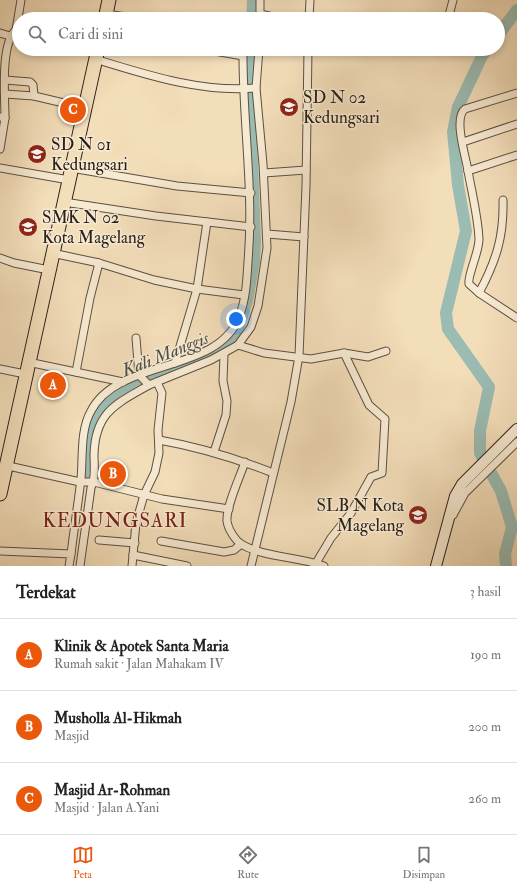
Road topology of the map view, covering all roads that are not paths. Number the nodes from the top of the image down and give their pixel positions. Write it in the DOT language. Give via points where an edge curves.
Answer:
graph roads {
  1 [pos="21,0"];
  2 [pos="109,0"];
  3 [pos="260,0"];
  4 [pos="310,0"];
  5 [pos="453,0"];
  6 [pos="20,12"];
  7 [pos="107,12"];
  8 [pos="260,12"];
  9 [pos="309,12"];
  10 [pos="450,12"];
  11 [pos="0,33"];
  12 [pos="10,36"];
  13 [pos="96,56"];
  14 [pos="101,56"];
  15 [pos="243,56"];
  16 [pos="258,56"];
  17 [pos="308,56"];
  18 [pos="5,80"];
  19 [pos="256,88"];
  20 [pos="243,90"];
  21 [pos="517,93"];
  22 [pos="5,94"];
  23 [pos="34,96"];
  24 [pos="85,108"];
  25 [pos="2,118"];
  26 [pos="517,124"];
  27 [pos="463,142"];
  28 [pos="0,149"];
  29 [pos="517,155"];
  30 [pos="0,168"];
  31 [pos="306,170"];
  32 [pos="468,171"];
  33 [pos="264,173"];
  34 [pos="70,174"];
  35 [pos="251,193"];
  36 [pos="503,200"];
  37 [pos="64,202"];
  38 [pos="207,222"];
  39 [pos="251,227"];
  40 [pos="267,234"];
  41 [pos="304,237"];
  42 [pos="52,253"];
  43 [pos="0,258"];
  44 [pos="99,263"];
  45 [pos="49,270"];
  46 [pos="197,289"];
  47 [pos="479,293"];
  48 [pos="244,296"];
  49 [pos="517,318"];
  50 [pos="136,338"];
  51 [pos="238,345"];
  52 [pos="386,351"];
  53 [pos="344,353"];
  54 [pos="224,354"];
  55 [pos="299,356"];
  56 [pos="176,363"];
  57 [pos="0,368"];
  58 [pos="26,368"];
  59 [pos="76,372"];
  60 [pos="139,376"];
  61 [pos="123,382"];
  62 [pos="157,382"];
  63 [pos="148,385"];
  64 [pos="517,429"];
  65 [pos="159,440"];
  66 [pos="517,442"];
  67 [pos="214,452"];
  68 [pos="245,462"];
  69 [pos="3,465"];
  70 [pos="273,473"];
  71 [pos="472,480"];
  72 [pos="86,482"];
  73 [pos="0,494"];
  74 [pos="144,495"];
  75 [pos="229,509"];
  76 [pos="99,540"];
  77 [pos="161,541"];
  78 [pos="134,544"];
  79 [pos="241,544"];
  80 [pos="255,550"];
  81 [pos="0,551"];
  82 [pos="71,554"];
  83 [pos="133,554"];
  84 [pos="316,563"];
  85 [pos="69,566"];
  86 [pos="80,566"];
  87 [pos="132,566"];
  88 [pos="187,566"];
  89 [pos="251,566"];
  90 [pos="324,566"];
  91 [pos="436,566"];
  1 -- 6 [label="street"];
  2 -- 7 [label="highway"];
  3 -- 8 [label="street"];
  4 -- 9 [label="street"];
  5 -- 10 [label="street"];
  11 -- 12 [label="street"];
  12 -- 18 [label="street" via="5,58"];
  13 -- 24 [label="highway"];
  14 -- 20 [label="street" via="144,74 201,87"];
  15 -- 20 [label="street"];
  16 -- 19 [label="street"];
  17 -- 31 [label="street"];
  18 -- 22 [label="street"];
  18 -- 23 [label="street" via="30,82 33,85"];
  19 -- 20 [label="street"];
  19 -- 33 [label="street"];
  20 -- 35 [label="street"];
  21 -- 27 [label="street" via="464,111 459,124"];
  22 -- 23 [label="street"];
  22 -- 25 [label="street"];
  23 -- 24 [label="street"];
  24 -- 34 [label="highway"];
  25 -- 28 [label="street"];
  26 -- 27 [label="street"];
  27 -- 32 [label="street"];
  29 -- 32 [label="street"];
  30 -- 34 [label="street"];
  31 -- 33 [label="street"];
  31 -- 41 [label="street"];
  32 -- 47 [label="street" via="479,238 478,252 468,281"];
  33 -- 40 [label="street"];
  34 -- 35 [label="street"];
  34 -- 37 [label="highway"];
  35 -- 39 [label="street"];
  36 -- 47 [label="street" via="500,243 491,270"];
  37 -- 38 [label="street"];
  37 -- 42 [label="highway"];
  38 -- 39 [label="street"];
  38 -- 46 [label="street"];
  39 -- 48 [label="street"];
  40 -- 41 [label="street"];
  40 -- 51 [label="street" via="258,306 251,327"];
  41 -- 55 [label="street"];
  42 -- 44 [label="street"];
  42 -- 45 [label="highway"];
  43 -- 45 [label="street"];
  44 -- 46 [label="street" via="154,280"];
  44 -- 59 [label="street"];
  45 -- 58 [label="highway"];
  46 -- 48 [label="street"];
  46 -- 56 [label="street"];
  47 -- 49 [label="street"];
  48 -- 56 [label="street" via="239,317 230,333 219,344"];
  50 -- 60 [label="street"];
  51 -- 54 [label="street"];
  51 -- 55 [label="street" via="264,353"];
  52 -- 53 [label="street" via="368,357"];
  53 -- 55 [label="street" via="311,359"];
  53 -- 84 [label="street" via="370,405 385,419 382,473 371,477 367,482 351,513 331,538"];
  54 -- 62 [label="street"];
  54 -- 67 [label="street" via="226,415"];
  55 -- 70 [label="street" via="292,402"];
  56 -- 60 [label="street"];
  57 -- 58 [label="street"];
  58 -- 59 [label="street"];
  58 -- 69 [label="highway"];
  59 -- 61 [label="street"];
  60 -- 61 [label="street"];
  60 -- 63 [label="street"];
  61 -- 72 [label="street" via="105,394 91,411 84,433"];
  62 -- 63 [label="street"];
  62 -- 65 [label="street" via="162,393"];
  63 -- 72 [label="street" via="104,414 96,436"];
  64 -- 71 [label="street" via="498,446"];
  65 -- 67 [label="street"];
  65 -- 74 [label="street" via="155,472"];
  66 -- 71 [label="street" via="502,459"];
  67 -- 68 [label="street"];
  68 -- 70 [label="street"];
  68 -- 75 [label="street"];
  69 -- 72 [label="street"];
  69 -- 73 [label="highway"];
  70 -- 80 [label="street"];
  71 -- 91 [label="street" via="455,496"];
  72 -- 74 [label="street"];
  72 -- 82 [label="street"];
  72 -- 86 [label="street" via="91,488"];
  74 -- 75 [label="street"];
  74 -- 78 [label="street" via="136,523"];
  75 -- 79 [label="street" via="227,520 234,537"];
  76 -- 78 [label="street"];
  77 -- 79 [label="street" via="224,552 234,550"];
  78 -- 83 [label="street"];
  79 -- 80 [label="street"];
  80 -- 84 [label="street"];
  80 -- 89 [label="street"];
  81 -- 82 [label="street"];
  82 -- 85 [label="street"];
  83 -- 87 [label="street"];
  83 -- 88 [label="street"];
  84 -- 90 [label="street"];
}
